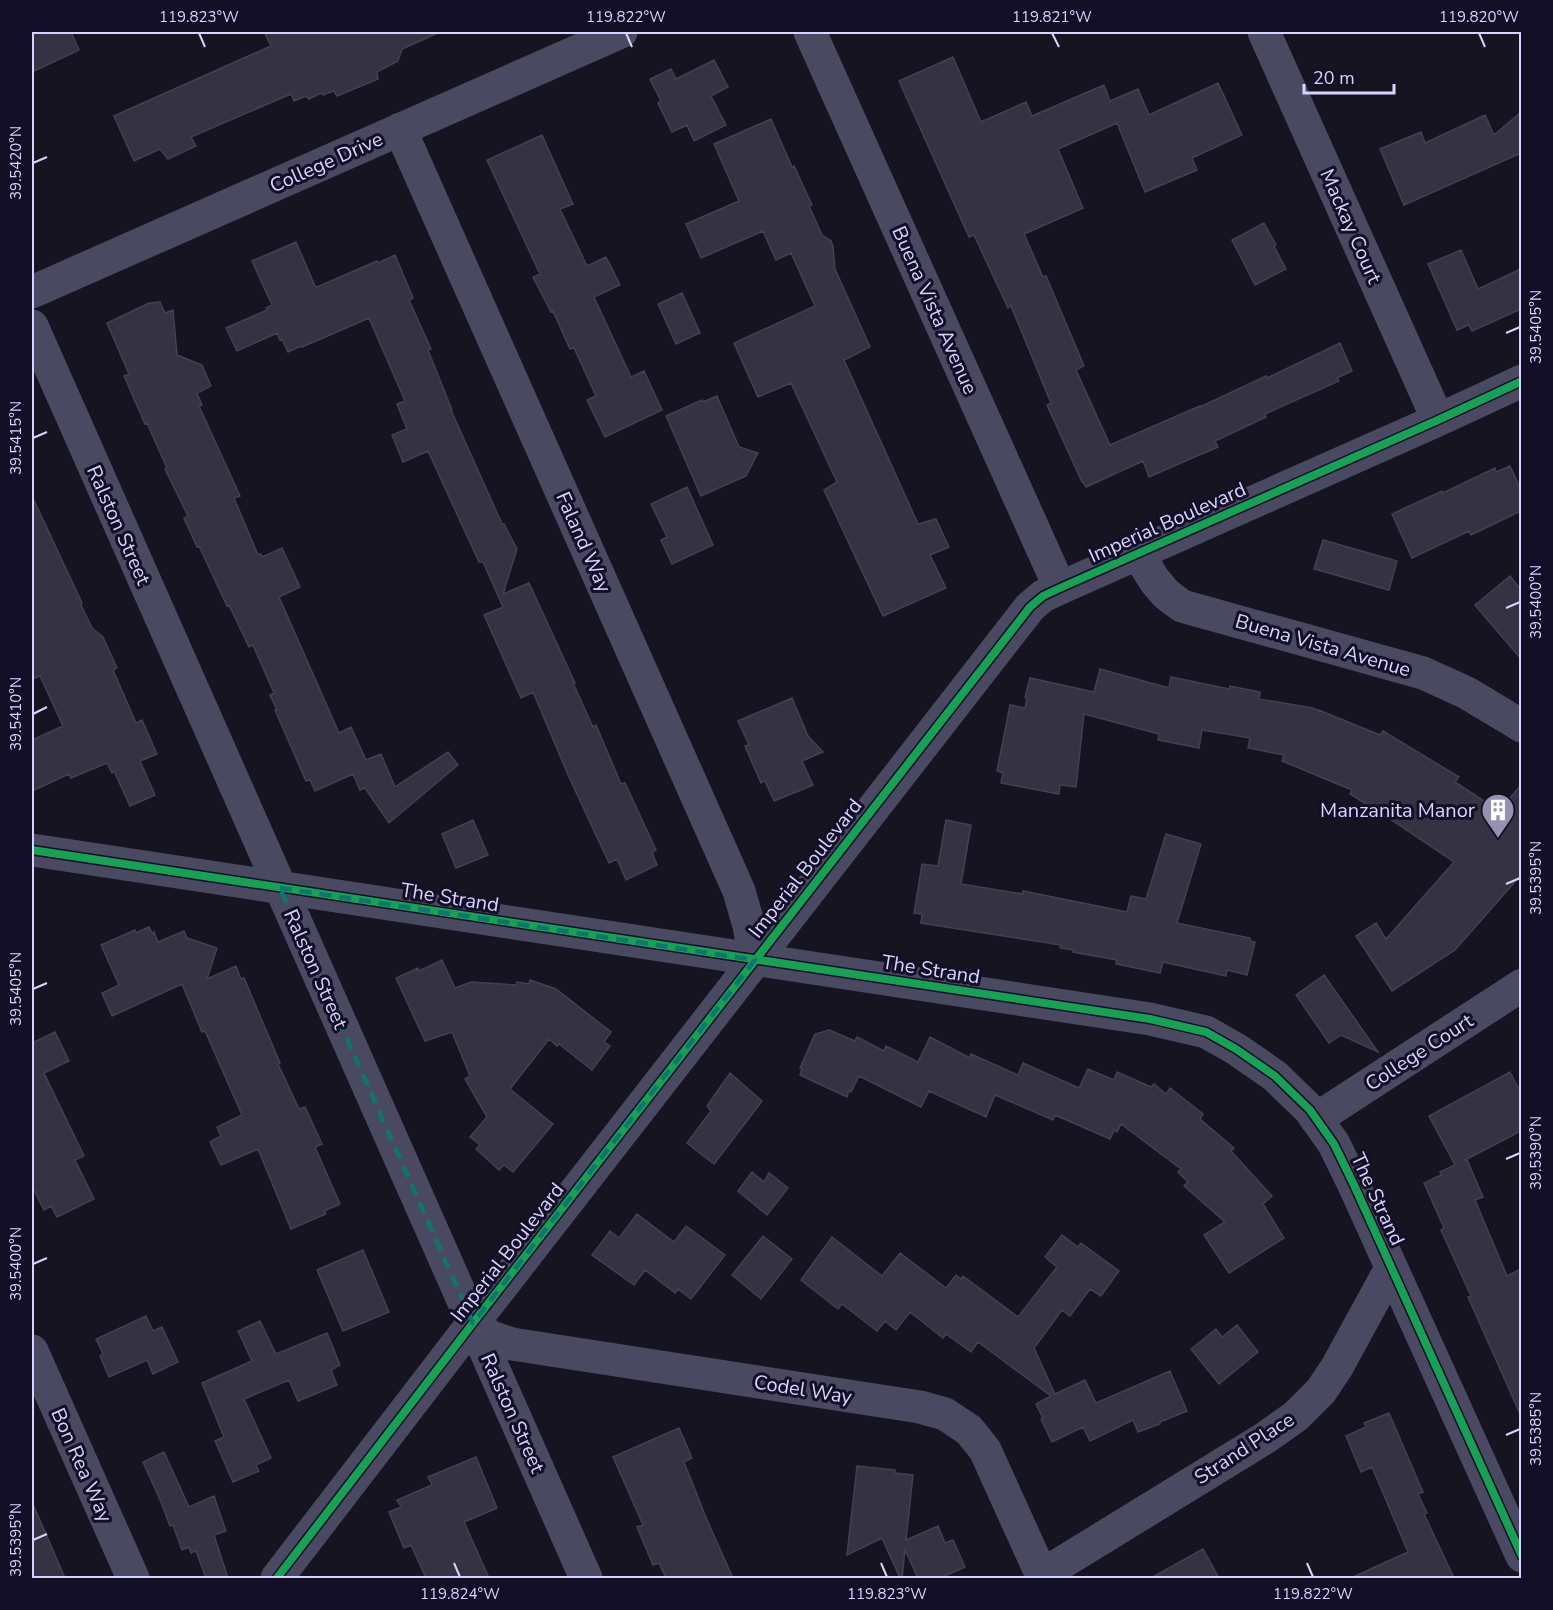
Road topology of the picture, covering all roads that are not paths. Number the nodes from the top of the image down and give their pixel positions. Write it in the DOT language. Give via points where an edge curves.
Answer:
graph roads {
  1 [pos="621,32"];
  2 [pos="810,32"];
  3 [pos="1264,32"];
  4 [pos="400,129"];
  5 [pos="32,292"];
  6 [pos="32,326"];
  7 [pos="1521,381"];
  8 [pos="1438,420"];
  9 [pos="1138,554"];
  10 [pos="1060,588"];
  11 [pos="1521,726"];
  12 [pos="32,850"];
  13 [pos="280,888"];
  14 [pos="755,960"];
  15 [pos="1521,985"];
  16 [pos="1316,1119"];
  17 [pos="1391,1268"];
  18 [pos="473,1323"];
  19 [pos="32,1352"];
  20 [pos="1521,1556"];
  21 [pos="1043,1577"];
  22 [pos="133,1578"];
  23 [pos="277,1578"];
  24 [pos="586,1578"];
  1 -- 4 [label="street, College Drive"];
  2 -- 10 [label="street, Buena Vista Avenue"];
  3 -- 8 [label="street, Mackay Court"];
  4 -- 5 [label="street, College Drive"];
  4 -- 14 [label="street, Faland Way" via="739,891"];
  6 -- 13 [label="street, Ralston Street"];
  7 -- 8 [label="street, Imperial Boulevard"];
  8 -- 9 [label="street, Imperial Boulevard"];
  9 -- 10 [label="street, Imperial Boulevard"];
  9 -- 11 [label="street, Buena Vista Avenue" via="1166,594 1182,606 1423,673 1467,693"];
  10 -- 14 [label="street, Imperial Boulevard" via="1030,607"];
  12 -- 13 [label="street, The Strand"];
  13 -- 14 [label="street, The Strand"];
  13 -- 18 [label="street, Ralston Street"];
  14 -- 16 [label="street, The Strand" via="1150,1019 1206,1032 1275,1076"];
  14 -- 18 [label="street, Imperial Boulevard"];
  15 -- 16 [label="street, College Court"];
  16 -- 17 [label="street, The Strand" via="1334,1144"];
  17 -- 20 [label="street, The Strand"];
  17 -- 21 [label="street, Strand Place" via="1337,1367 1321,1391 1296,1416"];
  18 -- 21 [label="street, Codel Way" via="491,1337 512,1344 945,1414 969,1430 985,1450"];
  18 -- 23 [label="street, Imperial Boulevard"];
  18 -- 24 [label="street, Ralston Street"];
  19 -- 22 [label="street, Bon Rea Way"];
}
